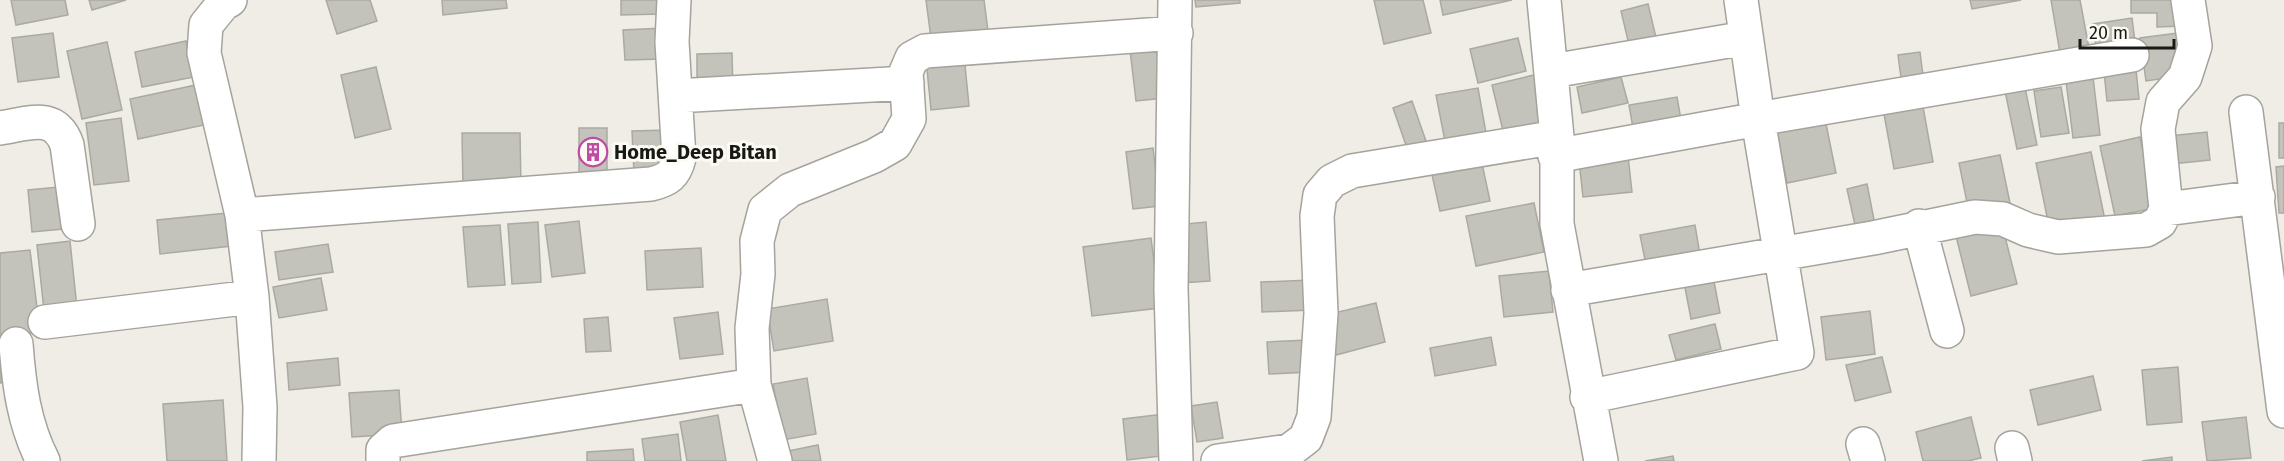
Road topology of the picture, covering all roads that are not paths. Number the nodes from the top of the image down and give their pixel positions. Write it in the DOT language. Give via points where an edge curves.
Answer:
graph roads {
  1 [pos="230,0"];
  2 [pos="674,0"];
  3 [pos="1175,0"];
  4 [pos="1545,0"];
  5 [pos="1741,0"];
  6 [pos="2188,0"];
  7 [pos="1176,33"];
  8 [pos="1746,38"];
  9 [pos="2132,55"];
  10 [pos="1552,71"];
  11 [pos="907,83"];
  12 [pos="676,96"];
  13 [pos="2246,112"];
  14 [pos="1758,119"];
  15 [pos="0,128"];
  16 [pos="1556,146"];
  17 [pos="2258,197"];
  18 [pos="2166,209"];
  19 [pos="242,215"];
  20 [pos="78,224"];
  21 [pos="1919,226"];
  22 [pos="1782,253"];
  23 [pos="1568,290"];
  24 [pos="252,297"];
  25 [pos="45,322"];
  26 [pos="1947,330"];
  27 [pos="16,344"];
  28 [pos="754,385"];
  29 [pos="1587,397"];
  30 [pos="2284,411"];
  31 [pos="1239,460"];
  32 [pos="43,461"];
  33 [pos="260,461"];
  34 [pos="383,461"];
  35 [pos="775,461"];
  36 [pos="1176,461"];
  37 [pos="1601,461"];
  1 -- 19 [label="street" via="207,25 204,53"];
  2 -- 12 [label="street"];
  3 -- 7 [label="street"];
  4 -- 10 [label="street"];
  5 -- 8 [label="street"];
  6 -- 18 [label="street" via="2195,46 2185,77 2163,102 2158,129"];
  7 -- 11 [label="street" via="925,51 912,58 906,72"];
  7 -- 36 [label="street" via="1172,277"];
  8 -- 10 [label="street"];
  8 -- 14 [label="street"];
  9 -- 14 [label="street"];
  10 -- 16 [label="street"];
  11 -- 12 [label="street"];
  11 -- 28 [label="street" via="909,119 895,144 790,190 765,210 757,241 752,328"];
  12 -- 19 [label="street" via="679,158 676,171 664,181"];
  13 -- 17 [label="street"];
  14 -- 16 [label="street"];
  14 -- 22 [label="street"];
  15 -- 20 [label="street" via="42,122 56,125 63,133"];
  16 -- 23 [label="street" via="1557,224"];
  16 -- 31 [label="street" via="1352,171 1332,181 1320,195 1317,216 1321,313 1314,417 1306,438 1289,451"];
  17 -- 18 [label="street"];
  17 -- 30 [label="street"];
  18 -- 21 [label="street" via="2160,222 2146,230 2058,237 2003,219 1984,217"];
  19 -- 24 [label="street"];
  21 -- 22 [label="street"];
  21 -- 26 [label="street"];
  22 -- 23 [label="street"];
  22 -- 29 [label="street" via="1797,353"];
  23 -- 29 [label="street"];
  24 -- 25 [label="street"];
  24 -- 33 [label="street"];
  27 -- 32 [label="street" via="20,387 32,439"];
  28 -- 34 [label="street" via="393,441 383,450"];
  28 -- 35 [label="street"];
  29 -- 37 [label="street"];
}
